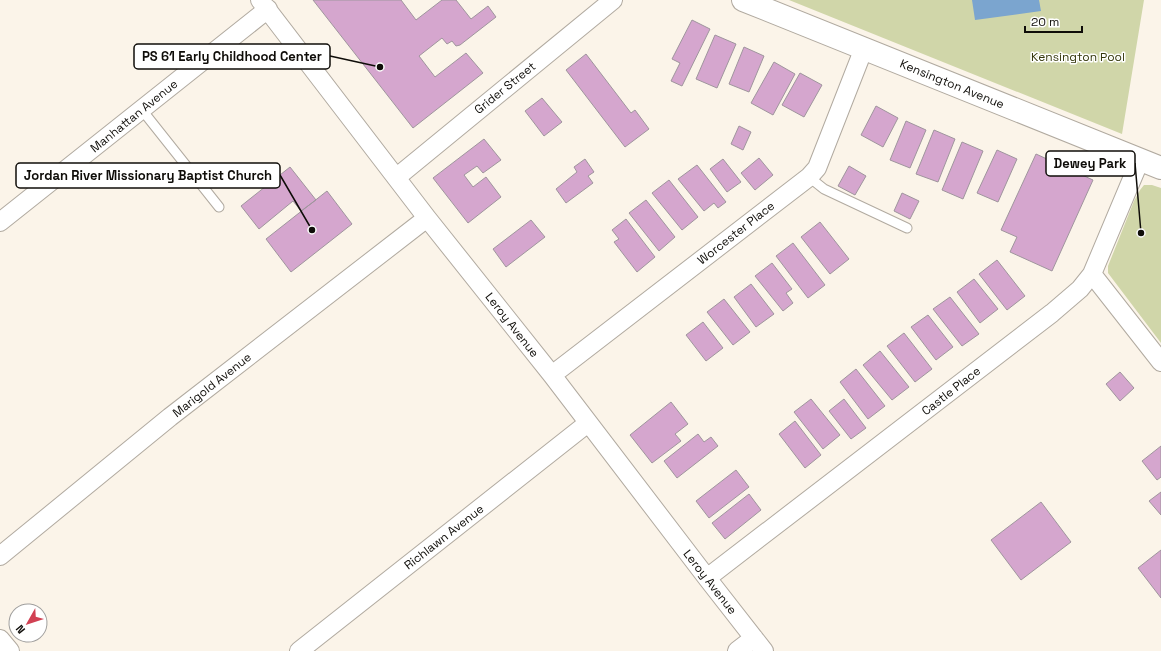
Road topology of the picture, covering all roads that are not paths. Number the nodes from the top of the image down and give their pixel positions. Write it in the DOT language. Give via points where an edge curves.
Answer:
graph roads {
  1 [pos="613,0"];
  2 [pos="743,0"];
  3 [pos="264,5"];
  4 [pos="864,48"];
  5 [pos="142,110"];
  6 [pos="1140,160"];
  7 [pos="1161,168"];
  8 [pos="397,176"];
  9 [pos="809,177"];
  10 [pos="219,207"];
  11 [pos="427,218"];
  12 [pos="0,222"];
  13 [pos="907,228"];
  14 [pos="1092,274"];
  15 [pos="1161,362"];
  16 [pos="552,375"];
  17 [pos="588,423"];
  18 [pos="0,556"];
  19 [pos="707,578"];
  20 [pos="0,639"];
  21 [pos="759,644"];
  22 [pos="10,651"];
  23 [pos="299,651"];
  24 [pos="737,651"];
  1 -- 8 [label="street, Grider Street"];
  2 -- 4 [label="street, Kensington Avenue"];
  3 -- 5 [label="street, Manhattan Avenue"];
  3 -- 8 [label="street, Leroy Avenue"];
  4 -- 6 [label="street, Kensington Avenue"];
  4 -- 9 [label="street, Worcester Place" via="817,168"];
  5 -- 10 [label="lane"];
  5 -- 12 [label="street, Manhattan Avenue"];
  6 -- 7 [label="street, Kensington Avenue"];
  6 -- 14 [label="street, Castle Place"];
  8 -- 11 [label="street, Leroy Avenue"];
  9 -- 13 [label="lane" via="824,189"];
  9 -- 16 [label="street, Worcester Place"];
  11 -- 16 [label="street, Leroy Avenue"];
  11 -- 18 [label="street, Marigold Avenue" via="170,417"];
  14 -- 15 [label="street"];
  14 -- 19 [label="street, Castle Place" via="1080,289 1052,313"];
  16 -- 17 [label="street, Leroy Avenue"];
  17 -- 19 [label="street, Leroy Avenue"];
  17 -- 23 [label="street, Richlawn Avenue"];
  19 -- 21 [label="street, Leroy Avenue"];
  20 -- 22 [label="street"];
  21 -- 24 [label="street"];
}
